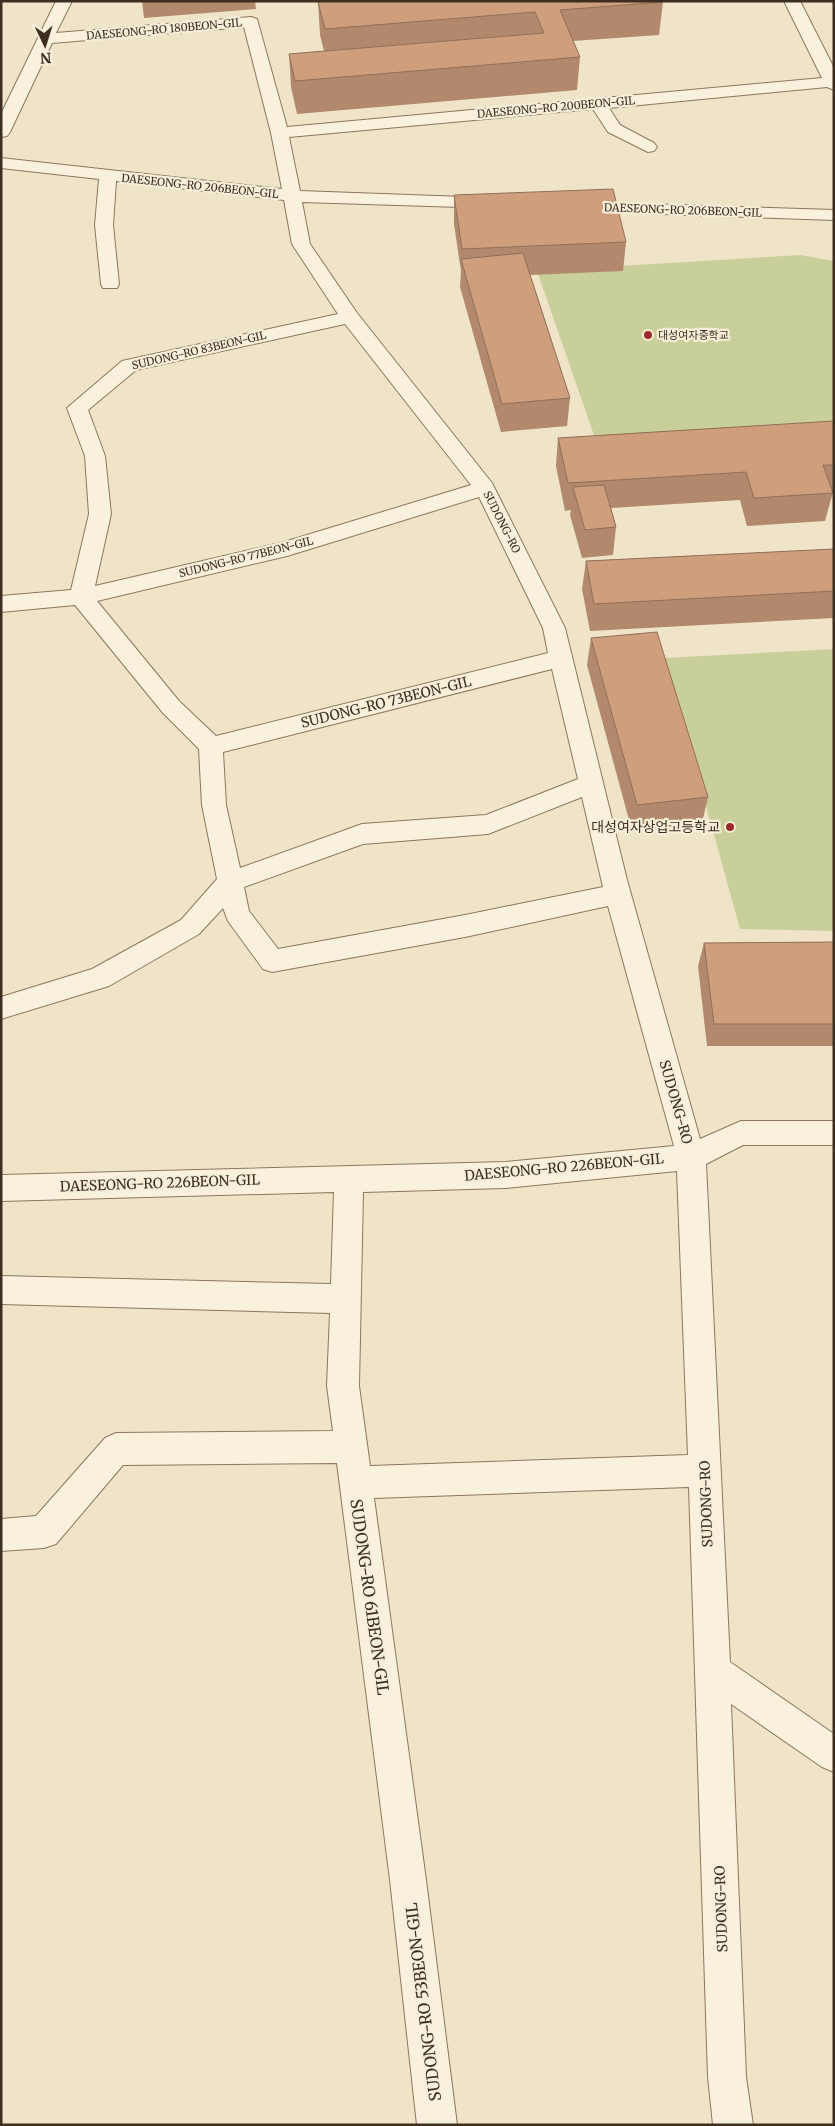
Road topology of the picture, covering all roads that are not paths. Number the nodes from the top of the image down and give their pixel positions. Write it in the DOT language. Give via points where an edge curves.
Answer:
graph roads {
  1 [pos="64,1"];
  2 [pos="792,1"];
  3 [pos="252,22"];
  4 [pos="47,38"];
  5 [pos="833,84"];
  6 [pos="598,104"];
  7 [pos="1,132"];
  8 [pos="280,133"];
  9 [pos="648,147"];
  10 [pos="1,162"];
  11 [pos="108,176"];
  12 [pos="292,196"];
  13 [pos="508,204"];
  14 [pos="568,206"];
  15 [pos="834,215"];
  16 [pos="110,284"];
  17 [pos="350,317"];
  18 [pos="485,488"];
  19 [pos="81,596"];
  20 [pos="1,604"];
  21 [pos="561,658"];
  22 [pos="211,746"];
  23 [pos="591,784"];
  24 [pos="230,882"];
  25 [pos="618,894"];
  26 [pos="1,1008"];
  27 [pos="834,1132"];
  28 [pos="691,1157"];
  29 [pos="348,1178"];
  30 [pos="1,1188"];
  31 [pos="1,1290"];
  32 [pos="345,1300"];
  33 [pos="350,1446"];
  34 [pos="705,1470"];
  35 [pos="354,1483"];
  36 [pos="1,1535"];
  37 [pos="714,1671"];
  38 [pos="834,1755"];
  39 [pos="408,1880"];
  40 [pos="437,2125"];
  41 [pos="733,2125"];
  1 -- 4 [label="street"];
  2 -- 5 [label="street"];
  3 -- 4 [label="street, DAESEONG-RO 180BEON-GIL"];
  3 -- 8 [label="street, DAESEONG-RO 206BEON-GIL"];
  4 -- 7 [label="street"];
  5 -- 6 [label="street, DAESEONG-RO 200BEON-GIL"];
  6 -- 8 [label="street, DAESEONG-RO 200BEON-GIL"];
  6 -- 9 [label="street" via="614,128"];
  8 -- 12 [label="street, DAESEONG-RO 206BEON-GIL"];
  10 -- 11 [label="street, DAESEONG-RO 206BEON-GIL"];
  11 -- 12 [label="street, DAESEONG-RO 206BEON-GIL"];
  11 -- 16 [label="street, DAESEONG-RO 206BEON-GIL" via="104,225"];
  12 -- 13 [label="street, DAESEONG-RO 206BEON-GIL"];
  12 -- 17 [label="street, SUDONG-RO" via="300,244"];
  14 -- 15 [label="street, DAESEONG-RO 206BEON-GIL"];
  17 -- 18 [label="street, SUDONG-RO"];
  17 -- 19 [label="street, SUDONG-RO 83BEON-GIL" via="129,365 76,408 95,456 100,514"];
  18 -- 19 [label="street, SUDONG-RO 77BEON-GIL" via="286,549"];
  18 -- 21 [label="street, SUDONG-RO" via="554,628"];
  19 -- 20 [label="street, SUDONG-RO 77BEON-GIL"];
  19 -- 22 [label="street" via="171,707"];
  21 -- 22 [label="street, SUDONG-RO 73BEON-GIL"];
  21 -- 23 [label="street, SUDONG-RO"];
  22 -- 24 [label="street" via="214,805"];
  23 -- 24 [label="street" via="488,824 362,834"];
  23 -- 25 [label="street, SUDONG-RO"];
  24 -- 25 [label="street" via="237,914 272,961"];
  24 -- 26 [label="street" via="190,927 100,978"];
  25 -- 28 [label="street, SUDONG-RO"];
  27 -- 28 [label="street, DAESEONG-RO 226BEON-GIL" via="741,1133"];
  28 -- 29 [label="street, DAESEONG-RO 226BEON-GIL" via="506,1175"];
  28 -- 34 [label="street, SUDONG-RO"];
  29 -- 30 [label="street, DAESEONG-RO 226BEON-GIL"];
  29 -- 32 [label="street"];
  31 -- 32 [label="street"];
  32 -- 33 [label="street" via="343,1386"];
  33 -- 35 [label="street"];
  33 -- 36 [label="street" via="116,1449 44,1532"];
  34 -- 35 [label="street, SUDONG-RO 61BEON-GIL"];
  34 -- 37 [label="street, SUDONG-RO"];
  35 -- 39 [label="street, SUDONG-RO 61BEON-GIL"];
  37 -- 38 [label="street"];
  37 -- 41 [label="street, SUDONG-RO" via="727,2077"];
  39 -- 40 [label="street, SUDONG-RO 53BEON-GIL"];
}
